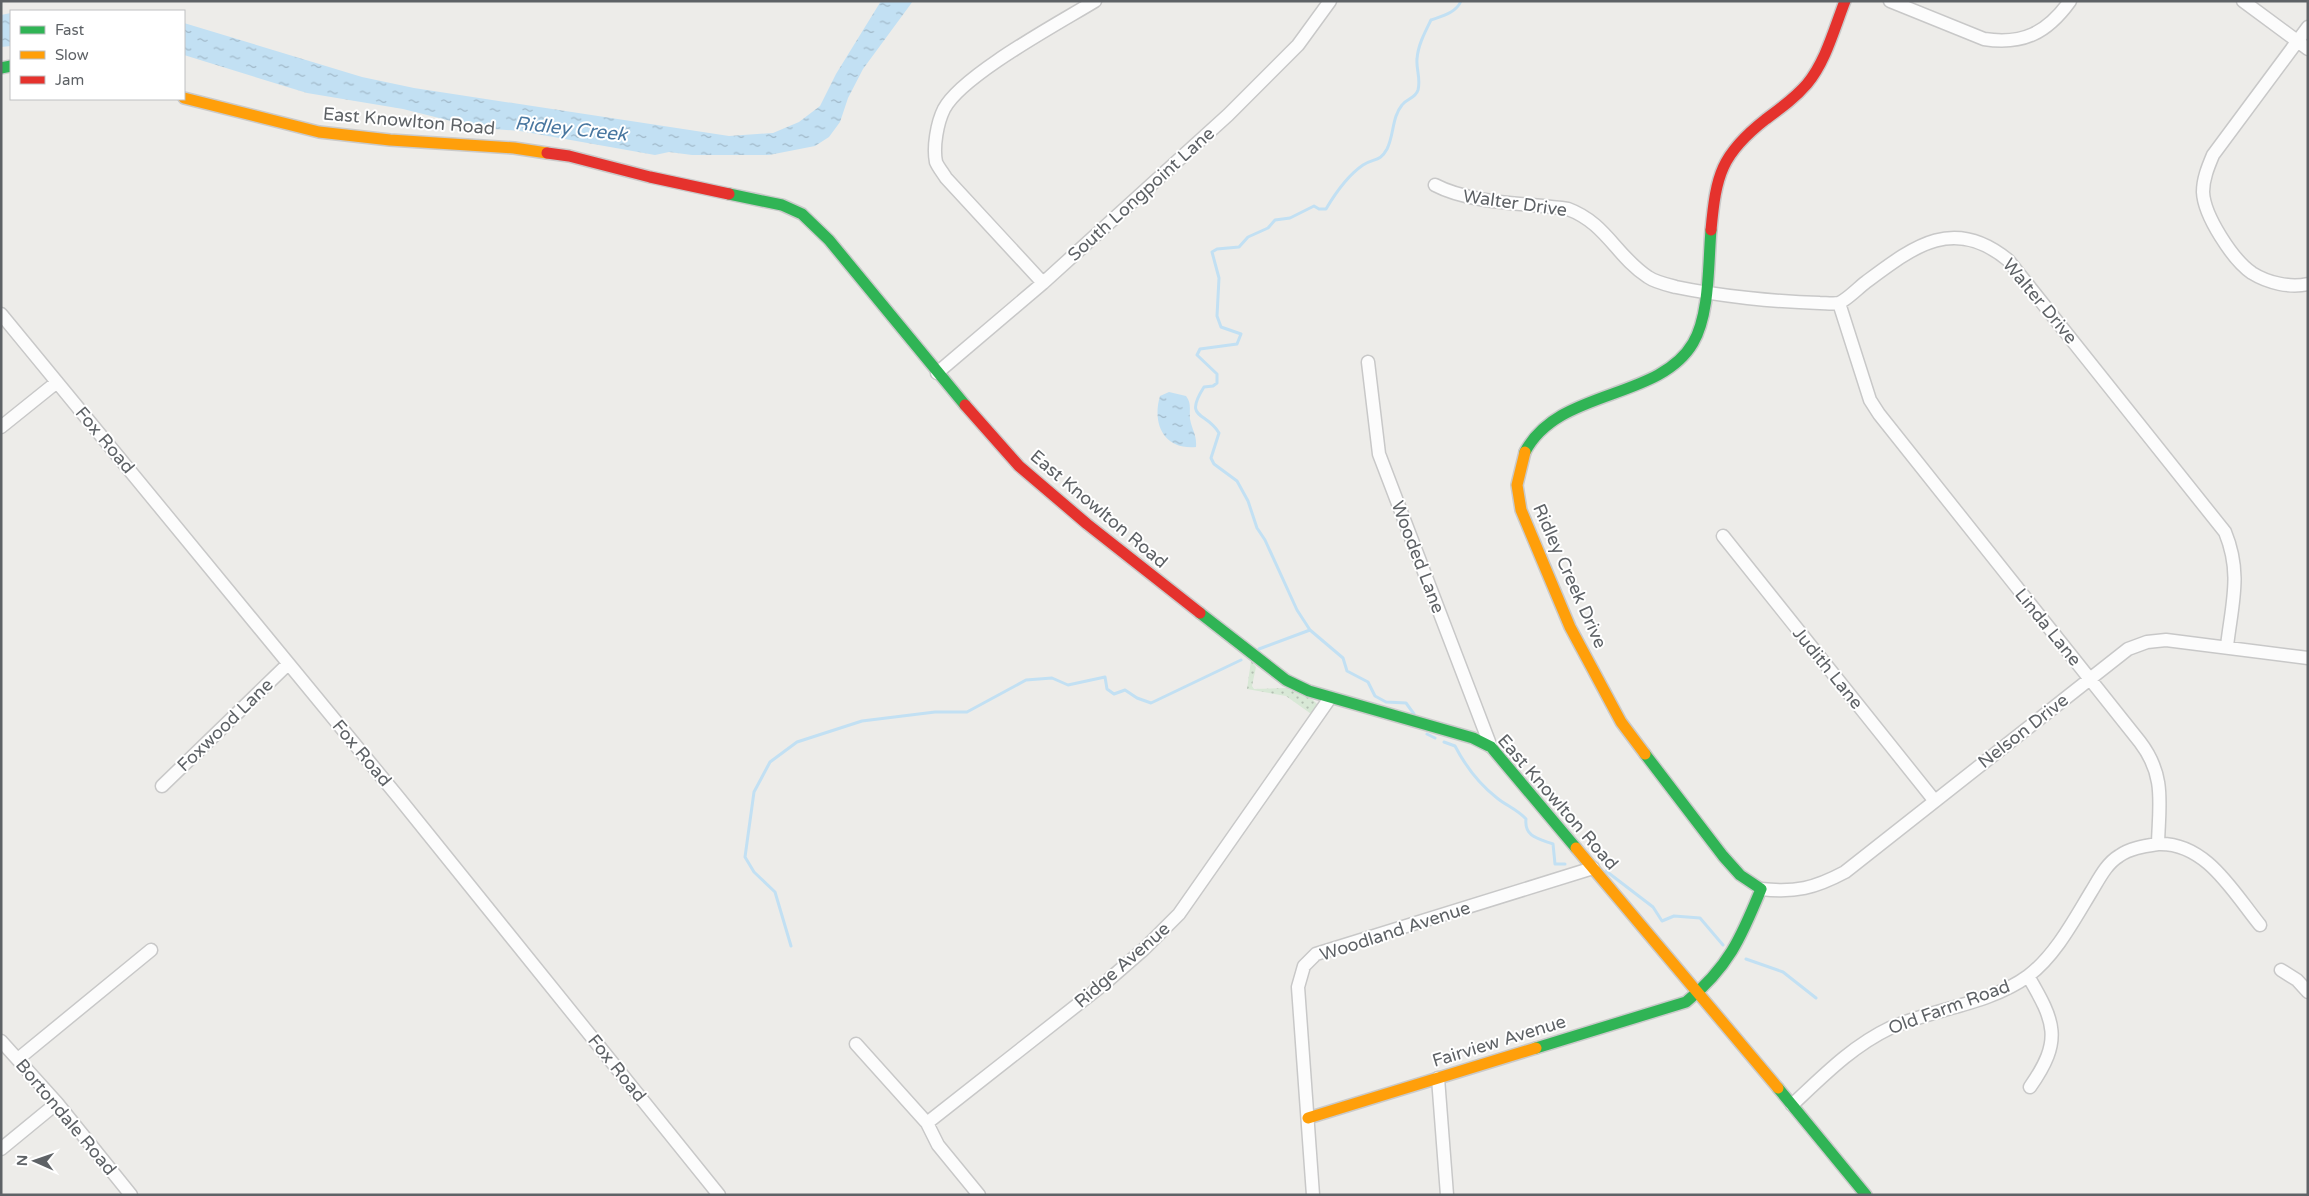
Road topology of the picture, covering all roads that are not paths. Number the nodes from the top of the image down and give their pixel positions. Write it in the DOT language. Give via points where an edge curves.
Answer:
graph roads {
  1 [pos="1095,1"];
  2 [pos="1330,1"];
  3 [pos="1845,1"];
  4 [pos="1890,1"];
  5 [pos="2070,1"];
  6 [pos="2243,1"];
  7 [pos="2308,27"];
  8 [pos="2303,45"];
  9 [pos="185,98"];
  10 [pos="1435,185"];
  11 [pos="1043,283"];
  12 [pos="2308,284"];
  13 [pos="1705,291"];
  14 [pos="1839,303"];
  15 [pos="1,314"];
  16 [pos="1368,362"];
  17 [pos="937,373"];
  18 [pos="57,382"];
  19 [pos="1,427"];
  20 [pos="1723,536"];
  21 [pos="2227,646"];
  22 [pos="2308,658"];
  23 [pos="288,664"];
  24 [pos="2090,679"];
  25 [pos="1330,698"];
  26 [pos="1491,747"];
  27 [pos="162,786"];
  28 [pos="1934,800"];
  29 [pos="2158,844"];
  30 [pos="1593,868"];
  31 [pos="1761,889"];
  32 [pos="2260,925"];
  33 [pos="151,950"];
  34 [pos="2281,970"];
  35 [pos="2028,976"];
  36 [pos="2308,992"];
  37 [pos="1699,993"];
  38 [pos="1,1041"];
  39 [pos="856,1044"];
  40 [pos="18,1060"];
  41 [pos="1438,1078"];
  42 [pos="2030,1087"];
  43 [pos="57,1103"];
  44 [pos="1792,1105"];
  45 [pos="1308,1118"];
  46 [pos="927,1123"];
  47 [pos="1,1149"];
  48 [pos="131,1195"];
  49 [pos="719,1195"];
  50 [pos="979,1195"];
  51 [pos="1313,1195"];
  52 [pos="1447,1195"];
  53 [pos="1866,1195"];
  1 -- 11 [label="street" via="990,66 960,90 944,109 936,136 936,162 946,178"];
  2 -- 11 [label="street, South Longpoint Lane" via="1298,45 1228,115"];
  3 -- 13 [label="main road, Ridley Creek Drive" via="1815,74 1799,92 1738,143 1722,168 1716,192"];
  4 -- 5 [label="street" via="1984,39 1999,41 2022,40 2042,31"];
  6 -- 8 [label="street"];
  7 -- 8 [label="street"];
  8 -- 12 [label="street" via="2213,155 2205,175 2203,193 2208,214 2222,239 2252,273 2271,282 2297,286"];
  9 -- 17 [label="main road, East Knowlton Road" via="319,132 514,148 569,156 782,205 802,214 829,240"];
  10 -- 13 [label="street, Walter Drive" via="1466,197 1568,209 1582,214 1594,222 1627,260 1649,278 1675,287"];
  11 -- 17 [label="street, South Longpoint Lane"];
  13 -- 14 [label="street, Walter Drive"];
  13 -- 31 [label="main road, Ridley Creek Drive" via="1701,321 1693,344 1682,359 1664,371 1552,420 1537,433 1525,451 1517,485 1521,510 1570,626 1621,722 1722,855 1740,875"];
  14 -- 21 [label="street, Walter Drive" via="1913,249 1945,238 1968,239 1989,246 2007,259 2225,532 2233,550 2236,571"];
  14 -- 24 [label="street, Linda Lane" via="1870,400 1879,414"];
  15 -- 18 [label="street, Fox Road"];
  16 -- 26 [label="street, Wooded Lane" via="1379,454"];
  17 -- 25 [label="main road, East Knowlton Road" via="1019,466 1074,514 1276,673 1297,687"];
  18 -- 19 [label="street"];
  18 -- 23 [label="street, Fox Road"];
  20 -- 28 [label="street, Judith Lane"];
  21 -- 22 [label="street, Nelson Drive"];
  21 -- 24 [label="street, Nelson Drive" via="2166,640 2147,642 2128,649"];
  23 -- 27 [label="street, Foxwood Lane"];
  23 -- 49 [label="street, Fox Road"];
  24 -- 28 [label="street, Nelson Drive"];
  24 -- 29 [label="street, Linda Lane" via="2140,742 2156,768"];
  25 -- 26 [label="main road, East Knowlton Road" via="1473,738"];
  25 -- 46 [label="street, Ridge Avenue" via="1178,914 1144,950"];
  26 -- 30 [label="main road, East Knowlton Road"];
  28 -- 31 [label="street, Nelson Drive" via="1845,872 1823,884 1799,890"];
  29 -- 32 [label="street" via="2185,847 2201,856"];
  29 -- 35 [label="street, Old Farm Road" via="2113,859 2054,949"];
  30 -- 37 [label="main road, East Knowlton Road"];
  30 -- 45 [label="street, Woodland Avenue" via="1316,954 1304,966 1298,987"];
  31 -- 37 [label="main road" via="1736,948"];
  33 -- 40 [label="street"];
  34 -- 36 [label="street"];
  35 -- 42 [label="street" via="2045,1005 2052,1032 2047,1060"];
  35 -- 44 [label="street, Old Farm Road" via="1999,991 1905,1022 1877,1035 1848,1054"];
  37 -- 41 [label="main road, Fairview Avenue" via="1686,1002"];
  37 -- 44 [label="main road, East Knowlton Road"];
  38 -- 40 [label="street, Bortondale Road"];
  39 -- 46 [label="street"];
  40 -- 43 [label="street, Bortondale Road"];
  41 -- 45 [label="main road, Fairview Avenue"];
  41 -- 52 [label="street"];
  43 -- 47 [label="street"];
  43 -- 48 [label="street, Bortondale Road"];
  44 -- 53 [label="main road, East Knowlton Road"];
  45 -- 51 [label="street, Woodland Avenue"];
  46 -- 50 [label="street" via="938,1144"];
}
